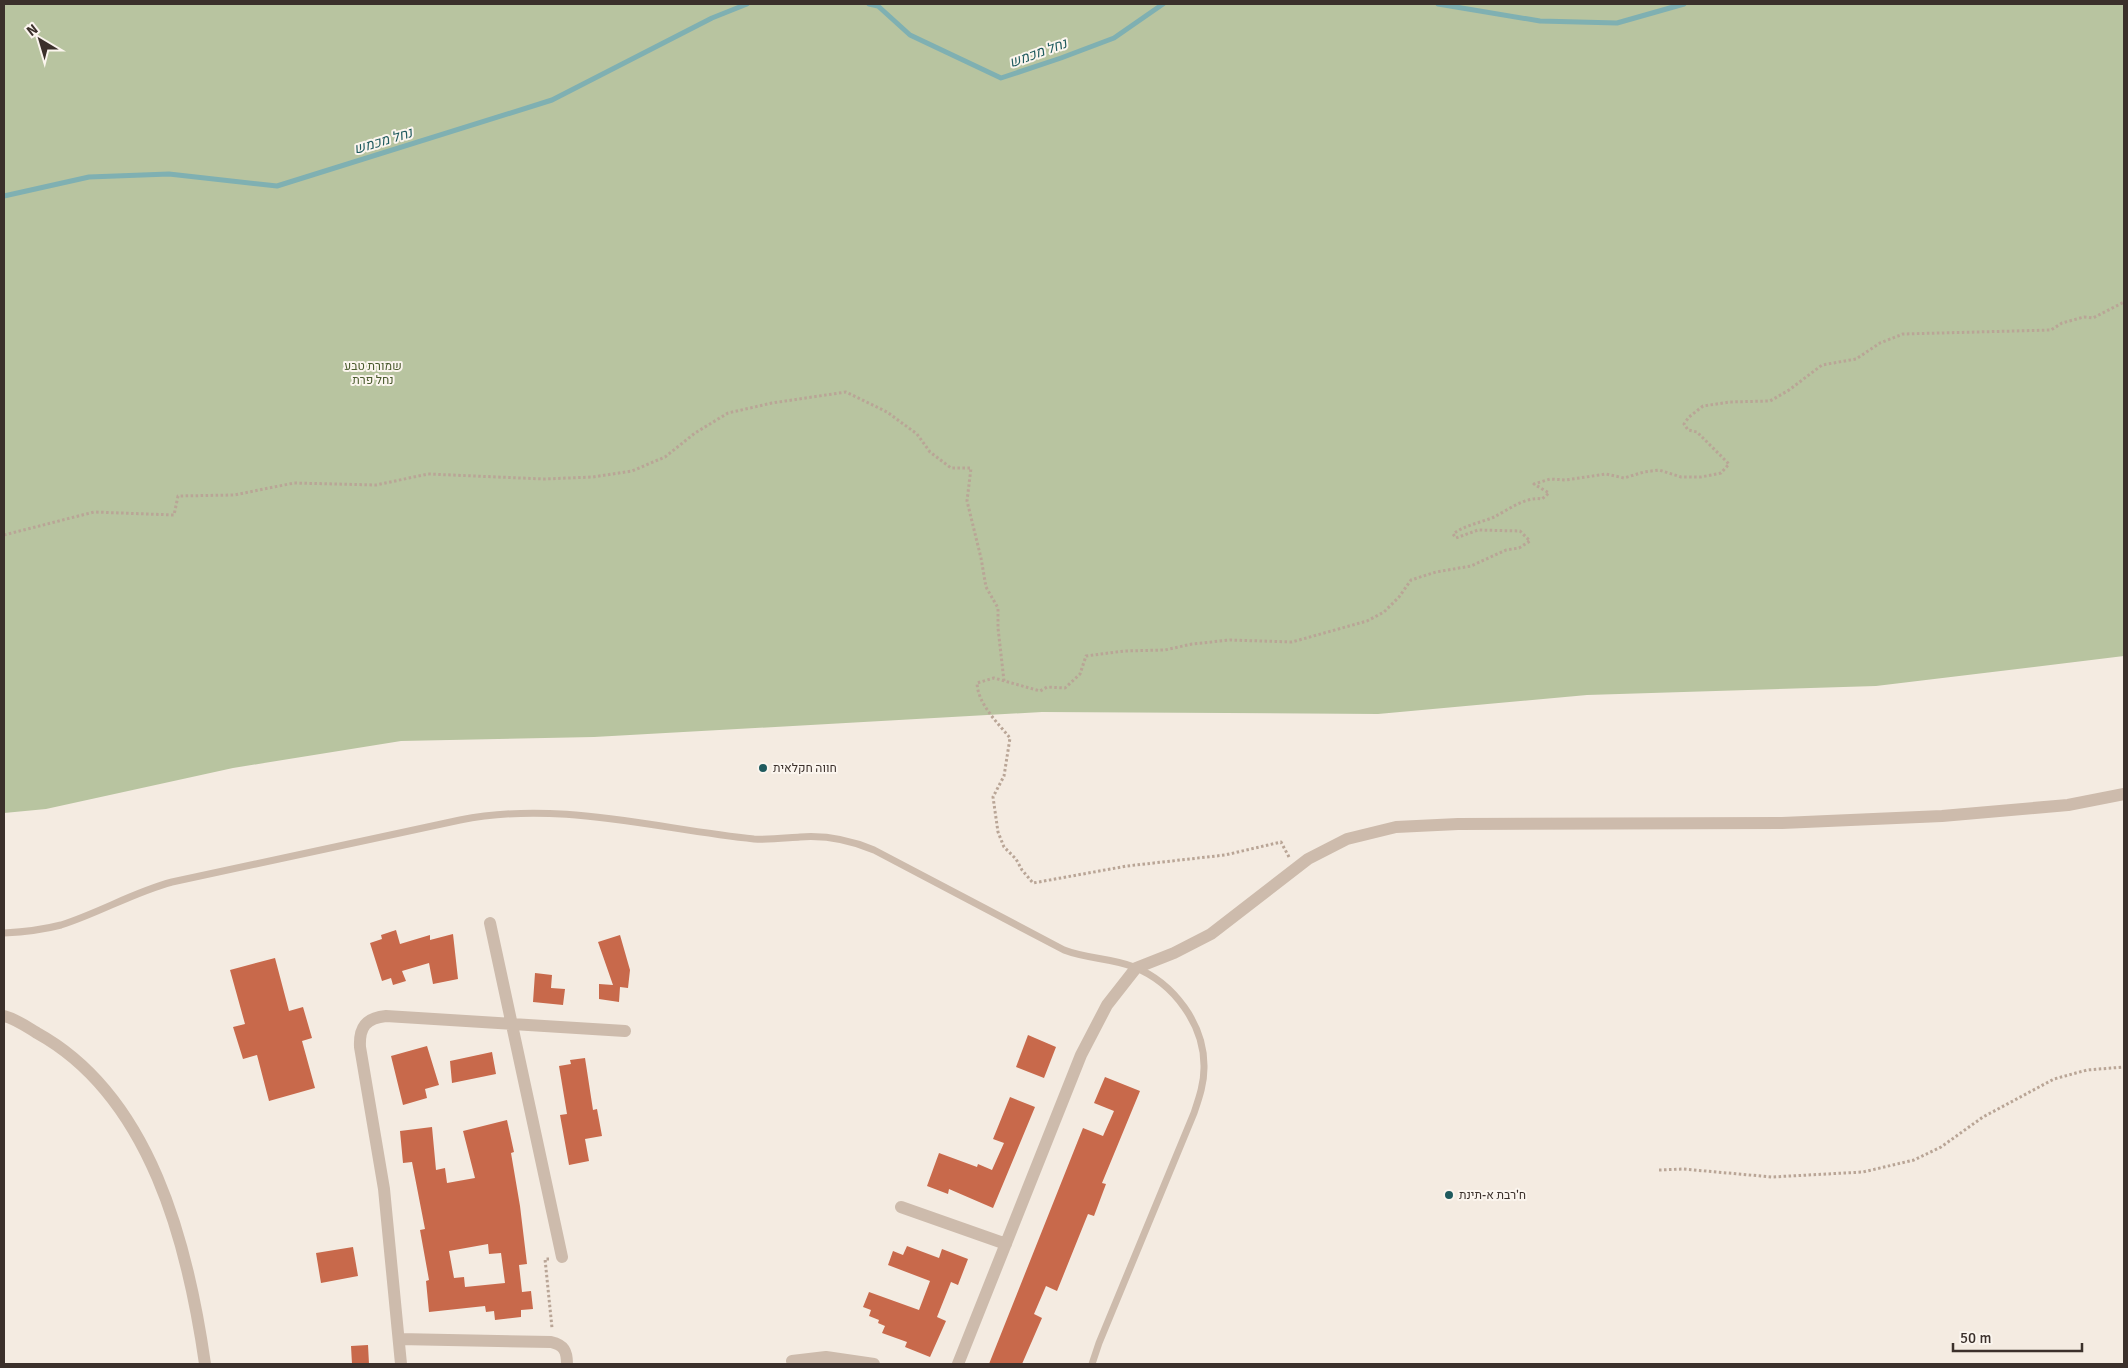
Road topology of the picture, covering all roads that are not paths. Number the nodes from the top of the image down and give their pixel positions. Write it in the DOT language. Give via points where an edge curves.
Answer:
graph roads {
  1 [pos="2124,794"];
  2 [pos="490,923"];
  3 [pos="4,933"];
  4 [pos="1136,968"];
  5 [pos="4,1016"];
  6 [pos="512,1023"];
  7 [pos="625,1031"];
  8 [pos="901,1207"];
  9 [pos="1006,1244"];
  10 [pos="562,1257"];
  11 [pos="399,1339"];
  12 [pos="792,1361"];
  13 [pos="205,1364"];
  14 [pos="401,1364"];
  15 [pos="568,1364"];
  16 [pos="874,1364"];
  17 [pos="958,1364"];
  18 [pos="1092,1364"];
  1 -- 4 [label="street" via="2068,805 1942,816 1782,822 1396,826 1347,838 1308,859 1211,934"];
  2 -- 6 [label="street"];
  3 -- 4 [label="lane" via="60,925 148,889 179,880 474,817 551,812 600,816 708,834 760,839 822,837 854,842 1060,948"];
  4 -- 9 [label="street" via="1114,995 1090,1035"];
  4 -- 18 [label="lane" via="1156,979 1186,1008 1196,1026 1204,1067 1194,1113"];
  5 -- 13 [label="street" via="59,1045 106,1090 146,1152 178,1233"];
  6 -- 7 [label="street"];
  6 -- 10 [label="street"];
  6 -- 11 [label="street" via="386,1016 371,1018 361,1030 360,1047 384,1189"];
  8 -- 9 [label="street"];
  9 -- 17 [label="street"];
  11 -- 14 [label="street"];
  11 -- 15 [label="street" via="554,1343 565,1349"];
  12 -- 16 [label="street" via="826,1358"];
}
